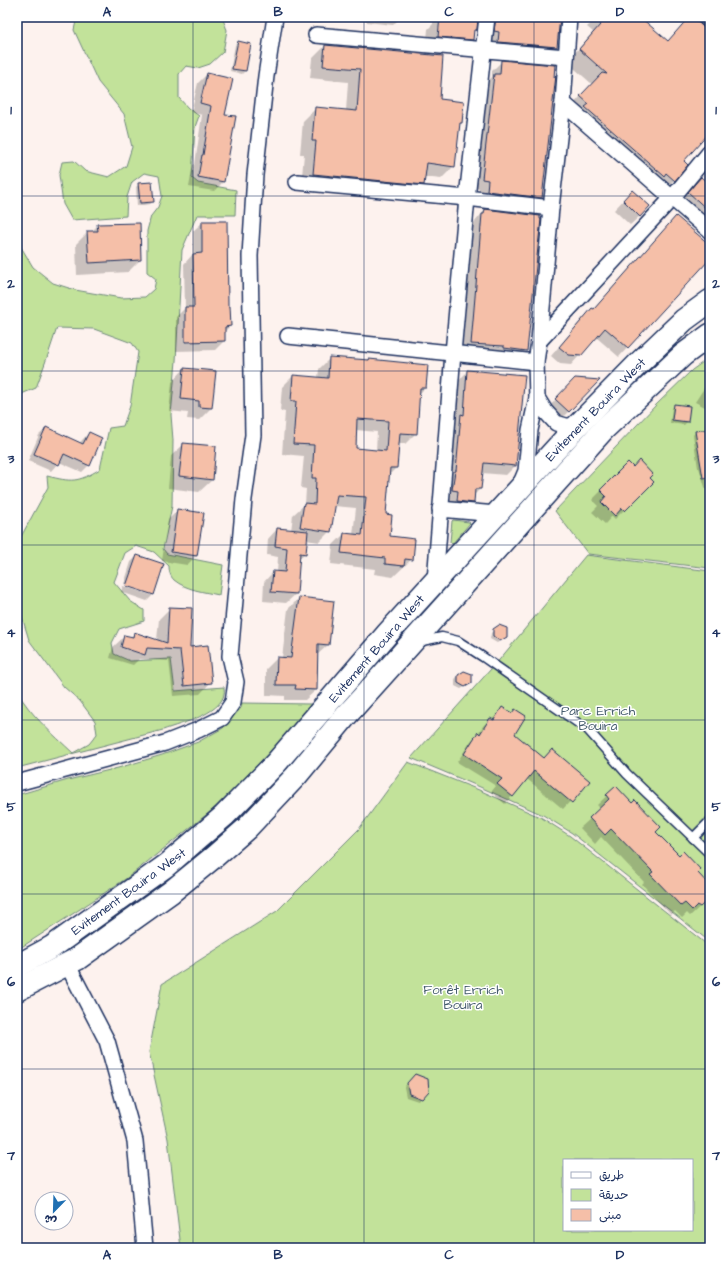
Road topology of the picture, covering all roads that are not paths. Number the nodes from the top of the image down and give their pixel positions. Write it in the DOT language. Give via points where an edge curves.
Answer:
graph roads {
  1 [pos="275,17"];
  2 [pos="487,17"];
  3 [pos="569,17"];
  4 [pos="706,17"];
  5 [pos="710,21"];
  6 [pos="316,35"];
  7 [pos="484,51"];
  8 [pos="566,57"];
  9 [pos="563,103"];
  10 [pos="710,152"];
  11 [pos="297,182"];
  12 [pos="467,198"];
  13 [pos="672,198"];
  14 [pos="551,208"];
  15 [pos="710,231"];
  16 [pos="710,301"];
  17 [pos="710,335"];
  18 [pos="288,336"];
  19 [pos="539,341"];
  20 [pos="452,353"];
  21 [pos="536,362"];
  22 [pos="537,398"];
  23 [pos="577,426"];
  24 [pos="517,492"];
  25 [pos="440,509"];
  26 [pos="496,514"];
  27 [pos="435,581"];
  28 [pos="409,646"];
  29 [pos="17,783"];
  30 [pos="710,821"];
  31 [pos="693,838"];
  32 [pos="710,854"];
  33 [pos="67,964"];
  34 [pos="17,966"];
  35 [pos="17,990"];
  36 [pos="145,1248"];
  1 -- 29 [label="street" via="254,183 250,256 253,435 244,499 230,656 236,682 233,702 222,718 165,743"];
  2 -- 7 [label="street"];
  3 -- 8 [label="street"];
  4 -- 5 [label="street"];
  6 -- 7 [label="street"];
  7 -- 8 [label="street"];
  7 -- 12 [label="street"];
  8 -- 9 [label="street"];
  9 -- 13 [label="street"];
  9 -- 14 [label="street"];
  10 -- 13 [label="street"];
  11 -- 12 [label="street"];
  12 -- 14 [label="street"];
  12 -- 20 [label="street"];
  13 -- 15 [label="street"];
  13 -- 19 [label="street"];
  14 -- 19 [label="street"];
  16 -- 23 [label="highway, Evitement Bouira West" via="684,320 645,356"];
  17 -- 28 [label="highway, Evitement Bouira West" via="683,355 604,429"];
  18 -- 20 [label="street"];
  19 -- 21 [label="street"];
  20 -- 21 [label="street"];
  20 -- 25 [label="street"];
  21 -- 22 [label="street"];
  22 -- 23 [label="street" via="556,423"];
  22 -- 24 [label="street" via="530,430 526,471"];
  23 -- 24 [label="highway, Evitement Bouira West"];
  24 -- 26 [label="highway, Evitement Bouira West"];
  25 -- 26 [label="street"];
  25 -- 27 [label="street"];
  26 -- 27 [label="highway, Evitement Bouira West"];
  27 -- 34 [label="highway, Evitement Bouira West" via="276,763 224,816 167,865 52,947"];
  28 -- 31 [label="lane" via="442,637 458,641 477,652 588,730 627,774"];
  28 -- 33 [label="highway, Evitement Bouira West" via="296,776 247,828 171,892"];
  30 -- 31 [label="lane"];
  31 -- 32 [label="lane"];
  33 -- 35 [label="highway, Evitement Bouira West"];
  33 -- 36 [label="street" via="107,1041 136,1141"];
}
